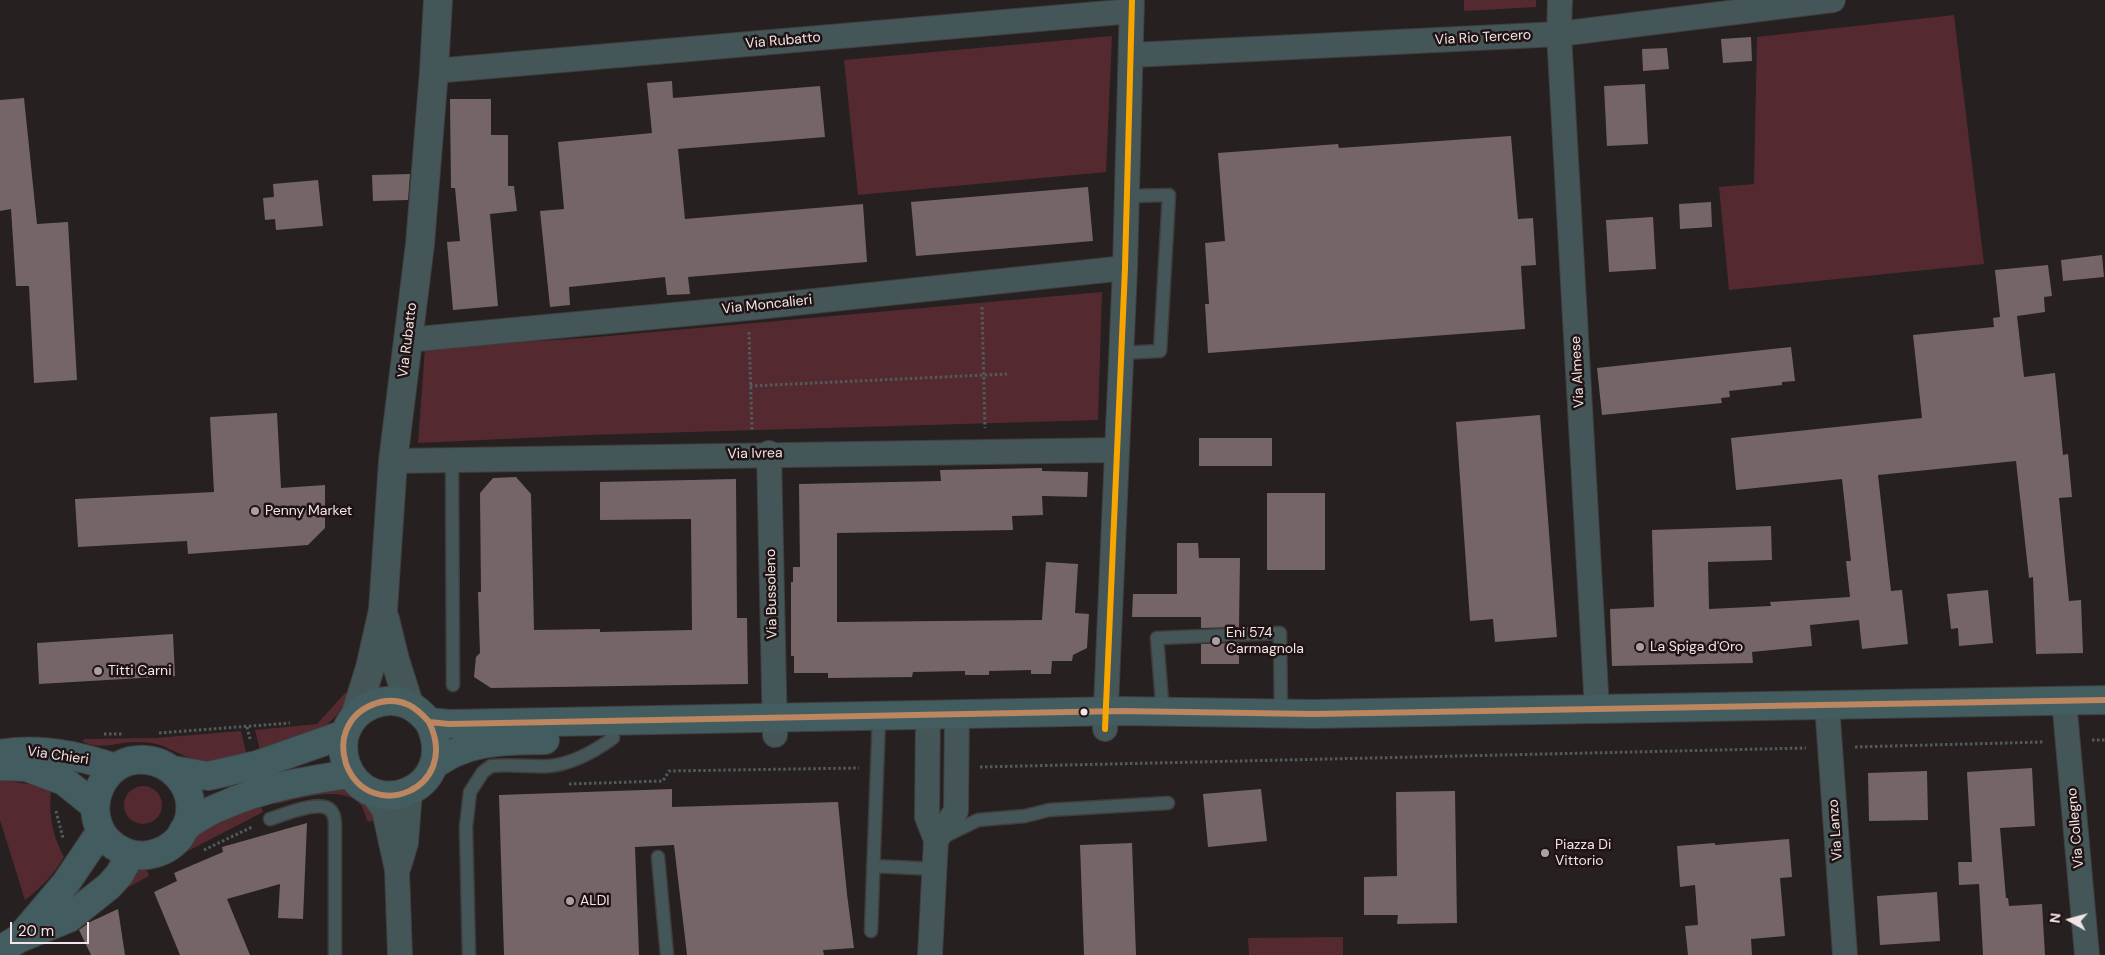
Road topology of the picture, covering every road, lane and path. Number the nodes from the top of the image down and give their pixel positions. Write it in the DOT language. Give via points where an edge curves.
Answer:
graph roads {
  1 [pos="438,0"];
  2 [pos="1560,0"];
  3 [pos="1833,0"];
  4 [pos="1132,5"];
  5 [pos="1559,34"];
  6 [pos="1132,55"];
  7 [pos="434,71"];
  8 [pos="1128,196"];
  9 [pos="1126,268"];
  10 [pos="981,283"];
  11 [pos="748,308"];
  12 [pos="408,340"];
  13 [pos="1121,353"];
  14 [pos="1007,374"];
  15 [pos="984,375"];
  16 [pos="750,386"];
  17 [pos="1117,450"];
  18 [pos="986,451"];
  19 [pos="760,454"];
  20 [pos="393,460"];
  21 [pos="452,460"];
  22 [pos="383,610"];
  23 [pos="453,686"];
  24 [pos="2064,700"];
  25 [pos="2105,700"];
  26 [pos="408,704"];
  27 [pos="1827,705"];
  28 [pos="1597,710"];
  29 [pos="1281,715"];
  30 [pos="1163,718"];
  31 [pos="1105,720"];
  32 [pos="429,722"];
  33 [pos="957,723"];
  34 [pos="928,724"];
  35 [pos="350,725"];
  36 [pos="879,725"];
  37 [pos="774,727"];
  38 [pos="614,738"];
  39 [pos="2105,740"];
  40 [pos="2068,741"];
  41 [pos="1830,748"];
  42 [pos="0,754"];
  43 [pos="435,764"];
  44 [pos="0,766"];
  45 [pos="956,767"];
  46 [pos="115,768"];
  47 [pos="877,768"];
  48 [pos="173,770"];
  49 [pos="350,774"];
  50 [pos="566,784"];
  51 [pos="410,791"];
  52 [pos="371,792"];
  53 [pos="1168,803"];
  54 [pos="98,818"];
  55 [pos="270,819"];
  56 [pos="186,826"];
  57 [pos="936,840"];
  58 [pos="131,854"];
  59 [pos="658,857"];
  60 [pos="873,866"];
  61 [pos="935,869"];
  62 [pos="397,870"];
  63 [pos="871,931"];
  64 [pos="5,947"];
  65 [pos="400,954"];
  66 [pos="335,955"];
  67 [pos="469,955"];
  68 [pos="667,955"];
  69 [pos="930,955"];
  70 [pos="1845,955"];
  71 [pos="2087,955"];
  1 -- 7 [label="street, Via Rubatto"];
  2 -- 5 [label="street, Via Almese"];
  3 -- 5 [label="street, Via Rio Tercero"];
  4 -- 6 [label="street"];
  4 -- 7 [label="street, Via Rubatto"];
  5 -- 6 [label="street, Via Rio Tercero"];
  5 -- 28 [label="street, Via Almese"];
  6 -- 8 [label="street"];
  7 -- 12 [label="street, Via Rubatto" via="420,244"];
  8 -- 9 [label="street"];
  8 -- 13 [label="lane" via="1169,195 1160,351"];
  9 -- 10 [label="street, Via Moncalieri"];
  9 -- 13 [label="street"];
  10 -- 11 [label="street, Via Moncalieri"];
  10 -- 15 [label="path"];
  11 -- 12 [label="street, Via Moncalieri"];
  11 -- 16 [label="path"];
  12 -- 20 [label="street, Via Rubatto"];
  13 -- 17 [label="street"];
  14 -- 15 [label="path"];
  15 -- 16 [label="path"];
  15 -- 18 [label="path"];
  16 -- 19 [label="path"];
  17 -- 18 [label="street, Via Ivrea"];
  17 -- 31 [label="street"];
  18 -- 19 [label="street, Via Ivrea"];
  19 -- 21 [label="street, Via Ivrea"];
  19 -- 37 [label="street, Via Bussoleno"];
  20 -- 21 [label="street, Via Ivrea"];
  20 -- 22 [label="street, Via Rubatto"];
  21 -- 23 [label="lane"];
  22 -- 26 [label="street"];
  22 -- 35 [label="street" via="370,668"];
  24 -- 25 [label="main road"];
  24 -- 27 [label="main road"];
  24 -- 40 [label="street, Via Collegno"];
  26 -- 32 [label="main road"];
  26 -- 35 [label="main road" via="394,701 366,707"];
  27 -- 28 [label="main road"];
  27 -- 41 [label="street, Via Lanzo"];
  28 -- 29 [label="main road"];
  29 -- 30 [label="main road"];
  29 -- 30 [label="lane" via="1280,633 1157,638"];
  30 -- 31 [label="main road"];
  31 -- 33 [label="main road"];
  32 -- 37 [label="main road"];
  32 -- 43 [label="main road" via="436,735"];
  33 -- 34 [label="main road"];
  33 -- 45 [label="street"];
  34 -- 36 [label="main road"];
  34 -- 57 [label="street" via="927,817"];
  35 -- 48 [label="main road" via="257,765 208,776"];
  35 -- 49 [label="main road" via="343,755"];
  36 -- 37 [label="main road"];
  36 -- 47 [label="lane"];
  37 -- 38 [label="main road"];
  38 -- 43 [label="main road" via="482,744 458,751"];
  38 -- 67 [label="lane" via="568,762 550,766 491,766 483,772 470,792 466,827"];
  39 -- 40 [label="path"];
  40 -- 41 [label="path"];
  40 -- 71 [label="street, Via Collegno"];
  41 -- 45 [label="path"];
  41 -- 70 [label="street, Via Lanzo"];
  42 -- 46 [label="main road, Via Chieri" via="21,750 83,756"];
  43 -- 51 [label="main road" via="421,784"];
  44 -- 54 [label="main road, Via Chieri" via="26,767 64,781"];
  45 -- 57 [label="street" via="956,811"];
  46 -- 48 [label="main road" via="129,761 145,759"];
  46 -- 54 [label="main road" via="97,791"];
  47 -- 50 [label="path" via="669,771 663,781"];
  47 -- 60 [label="lane"];
  48 -- 56 [label="main road" via="189,796 190,812"];
  49 -- 52 [label="main road"];
  49 -- 56 [label="main road" via="262,792 221,806"];
  51 -- 52 [label="main road" via="397,795"];
  51 -- 62 [label="street" via="406,843"];
  52 -- 62 [label="street" via="384,810"];
  53 -- 57 [label="lane" via="1049,810 1025,816 978,820"];
  54 -- 58 [label="main road" via="109,842"];
  54 -- 64 [label="main road" via="66,883"];
  55 -- 66 [label="lane" via="312,806 329,809 333,813"];
  56 -- 58 [label="main road" via="170,847 145,856"];
  57 -- 61 [label="street"];
  58 -- 64 [label="main road" via="114,881 76,913"];
  59 -- 68 [label="lane"];
  60 -- 61 [label="lane"];
  60 -- 63 [label="lane"];
  61 -- 69 [label="street"];
  62 -- 65 [label="street"];
}
